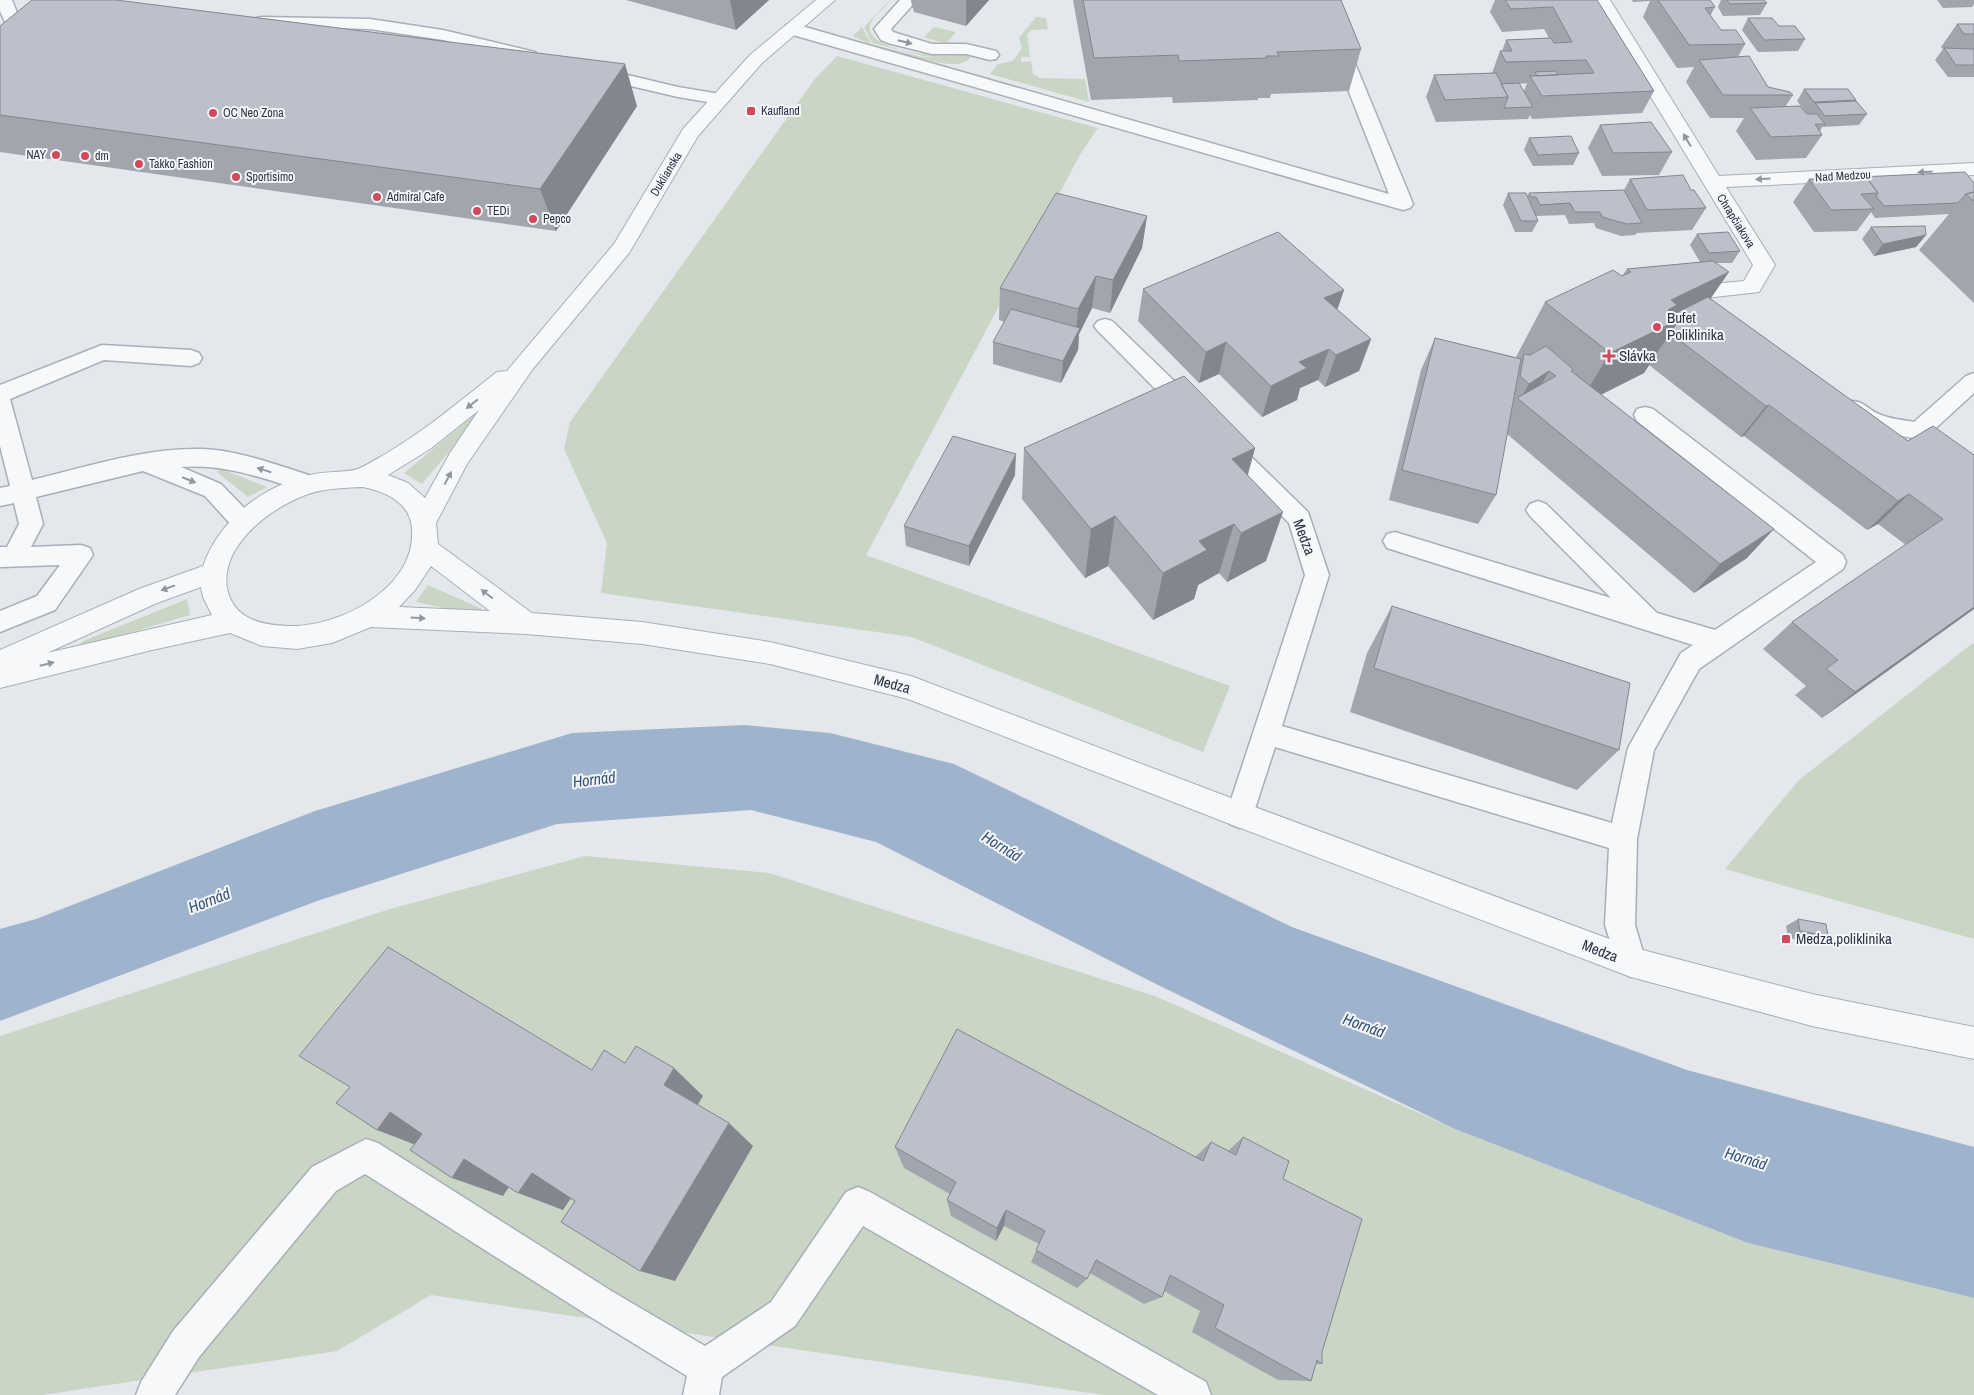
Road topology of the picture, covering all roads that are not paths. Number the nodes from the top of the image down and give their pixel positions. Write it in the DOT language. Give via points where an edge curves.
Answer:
graph roads {
  1 [pos="4,0"];
  2 [pos="826,0"];
  3 [pos="908,0"];
  4 [pos="1321,0"];
  5 [pos="1602,0"];
  6 [pos="241,22"];
  7 [pos="34,23"];
  8 [pos="7,27"];
  9 [pos="792,30"];
  10 [pos="990,55"];
  11 [pos="547,60"];
  12 [pos="576,67"];
  13 [pos="720,99"];
  14 [pos="1974,170"];
  15 [pos="1712,182"];
  16 [pos="1656,296"];
  17 [pos="1105,326"];
  18 [pos="190,358"];
  19 [pos="524,364"];
  20 [pos="1974,381"];
  21 [pos="0,394"];
  22 [pos="1835,398"];
  23 [pos="0,401"];
  24 [pos="1645,416"];
  25 [pos="144,462"];
  26 [pos="363,478"];
  27 [pos="310,484"];
  28 [pos="24,491"];
  29 [pos="0,497"];
  30 [pos="1538,510"];
  31 [pos="425,521"];
  32 [pos="243,522"];
  33 [pos="1395,540"];
  34 [pos="425,548"];
  35 [pos="7,557"];
  36 [pos="214,572"];
  37 [pos="369,616"];
  38 [pos="1650,621"];
  39 [pos="0,622"];
  40 [pos="232,622"];
  41 [pos="526,623"];
  42 [pos="1718,642"];
  43 [pos="0,662"];
  44 [pos="0,676"];
  45 [pos="1266,733"];
  46 [pos="1240,816"];
  47 [pos="1623,839"];
  48 [pos="1631,962"];
  49 [pos="1974,1043"];
  50 [pos="704,1381"];
  51 [pos="154,1395"];
  52 [pos="1192,1395"];
  1 -- 8 [label="lane"];
  2 -- 9 [label="street, Duklianska"];
  3 -- 10 [label="lane, one-way" via="882,29 887,36 932,49 966,49"];
  4 -- 9 [label="lane" via="1403,204"];
  15 -- 5 [label="street, Chrapčiakova, one-way"];
  6 -- 11 [label="lane" via="370,24 443,35"];
  7 -- 8 [label="lane"];
  9 -- 13 [label="street, Duklianska" via="756,59"];
  12 -- 13 [label="lane"];
  13 -- 19 [label="street, Duklianska" via="690,134 622,248"];
  14 -- 15 [label="street, Nad Medzou, one-way"];
  15 -- 16 [label="street, Chrapčiakova" via="1764,265 1751,287"];
  17 -- 45 [label="lane, Medza" via="1300,519 1317,575"];
  18 -- 21 [label="lane" via="102,352"];
  19 -- 26 [label="street, one-way" via="422,443"];
  31 -- 19 [label="street, one-way" via="458,459"];
  20 -- 22 [label="lane" via="1918,430 1876,422"];
  23 -- 28 [label="lane"];
  24 -- 42 [label="lane" via="1834,562"];
  27 -- 25 [label="lane, one-way" via="250,465 201,456"];
  25 -- 28 [label="lane"];
  25 -- 32 [label="lane, one-way" via="213,490"];
  26 -- 27 [label="street" via="337,478"];
  26 -- 31 [label="street" via="392,485 413,500"];
  27 -- 32 [label="street" via="270,502"];
  28 -- 29 [label="lane"];
  28 -- 35 [label="lane" via="31,524"];
  30 -- 38 [label="lane"];
  31 -- 34 [label="street"];
  32 -- 36 [label="street" via="224,546"];
  33 -- 38 [label="lane"];
  34 -- 37 [label="street" via="415,572 396,595"];
  41 -- 34 [label="street, one-way"];
  35 -- 39 [label="lane" via="81,555 46,603"];
  36 -- 40 [label="street" via="214,590 220,608"];
  36 -- 43 [label="street, one-way" via="148,596"];
  37 -- 40 [label="street" via="332,632 294,639 260,635"];
  37 -- 41 [label="street, Medza, one-way"];
  38 -- 42 [label="lane"];
  44 -- 40 [label="street, one-way"];
  41 -- 46 [label="street, Medza" via="642,633 770,653 911,688"];
  42 -- 47 [label="lane" via="1690,661 1641,748"];
  45 -- 46 [label="lane, Medza"];
  45 -- 47 [label="lane"];
  46 -- 48 [label="street, Medza"];
  47 -- 48 [label="lane" via="1620,925"];
  48 -- 49 [label="street, Medza" via="1812,1010"];
  50 -- 51 [label="lane" via="601,1304 366,1155 324,1179 186,1344"];
  50 -- 52 [label="lane" via="783,1314 858,1204"];
}
